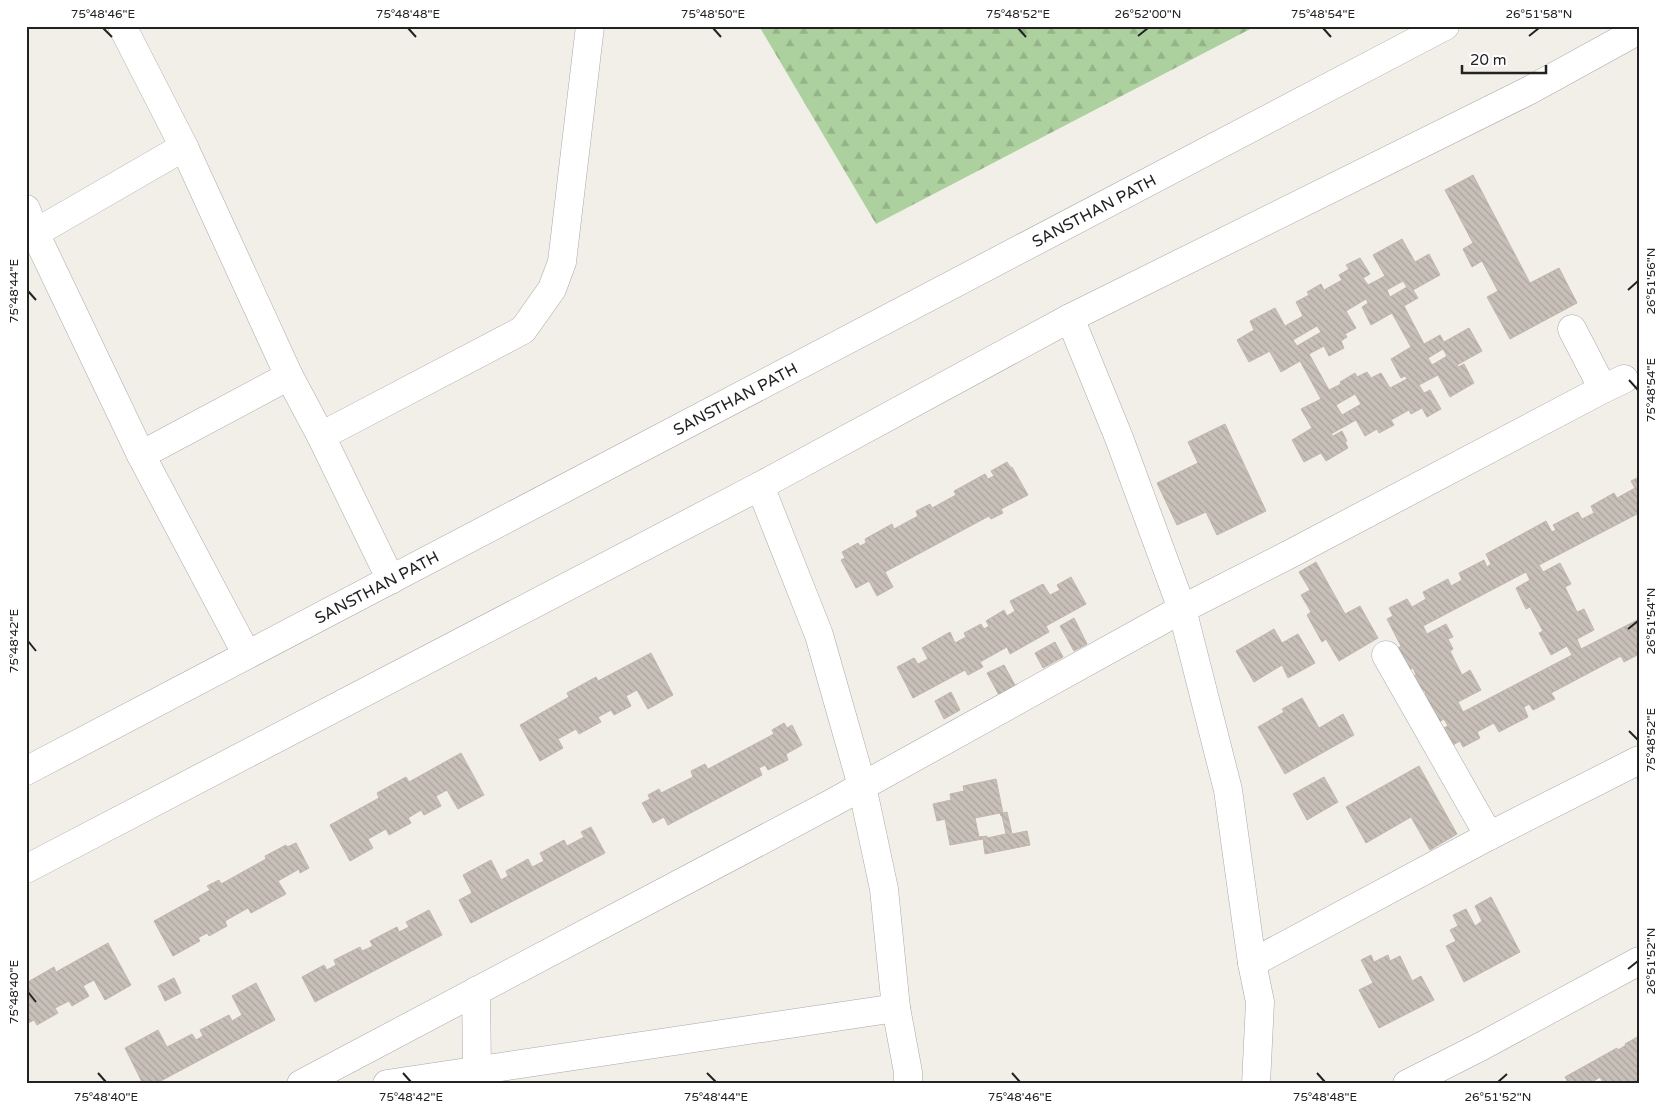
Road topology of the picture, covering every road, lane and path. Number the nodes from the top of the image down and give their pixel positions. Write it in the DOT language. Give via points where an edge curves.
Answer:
graph roads {
  1 [pos="122,26"];
  2 [pos="590,26"];
  3 [pos="1445,26"];
  4 [pos="1639,30"];
  5 [pos="184,147"];
  6 [pos="31,221"];
  7 [pos="1070,318"];
  8 [pos="1572,329"];
  9 [pos="289,376"];
  10 [pos="321,436"];
  11 [pos="141,456"];
  12 [pos="760,486"];
  13 [pos="391,580"];
  14 [pos="1182,610"];
  15 [pos="246,655"];
  16 [pos="1386,655"];
  17 [pos="1639,760"];
  18 [pos="26,771"];
  19 [pos="862,786"];
  20 [pos="1489,836"];
  21 [pos="26,870"];
  22 [pos="1639,961"];
  23 [pos="1252,963"];
  24 [pos="476,990"];
  25 [pos="896,1008"];
  26 [pos="476,1070"];
  27 [pos="301,1084"];
  28 [pos="388,1084"];
  29 [pos="908,1084"];
  30 [pos="1256,1084"];
  31 [pos="1408,1084"];
  1 -- 5 [label="street"];
  2 -- 10 [label="street" via="562,262 552,289 523,330"];
  3 -- 13 [label="street, SANSTHAN PATH"];
  4 -- 7 [label="street" via="1530,90"];
  5 -- 6 [label="street"];
  5 -- 9 [label="street"];
  6 -- 11 [label="street"];
  7 -- 12 [label="street"];
  7 -- 14 [label="street" via="1119,438"];
  8 -- 14 [label="street" via="1613,384"];
  9 -- 10 [label="street"];
  9 -- 11 [label="street"];
  10 -- 13 [label="street"];
  11 -- 15 [label="street"];
  12 -- 19 [label="street" via="819,635"];
  12 -- 21 [label="street"];
  13 -- 15 [label="street, SANSTHAN PATH"];
  14 -- 19 [label="street"];
  14 -- 23 [label="street" via="1228,790"];
  15 -- 18 [label="street, SANSTHAN PATH"];
  16 -- 20 [label="street"];
  17 -- 20 [label="street"];
  19 -- 24 [label="street"];
  19 -- 25 [label="street" via="884,889"];
  20 -- 23 [label="street"];
  22 -- 31 [label="street"];
  23 -- 30 [label="street" via="1260,1002"];
  24 -- 26 [label="street"];
  24 -- 27 [label="street"];
  25 -- 26 [label="street"];
  25 -- 29 [label="street"];
  26 -- 28 [label="street"];
}
